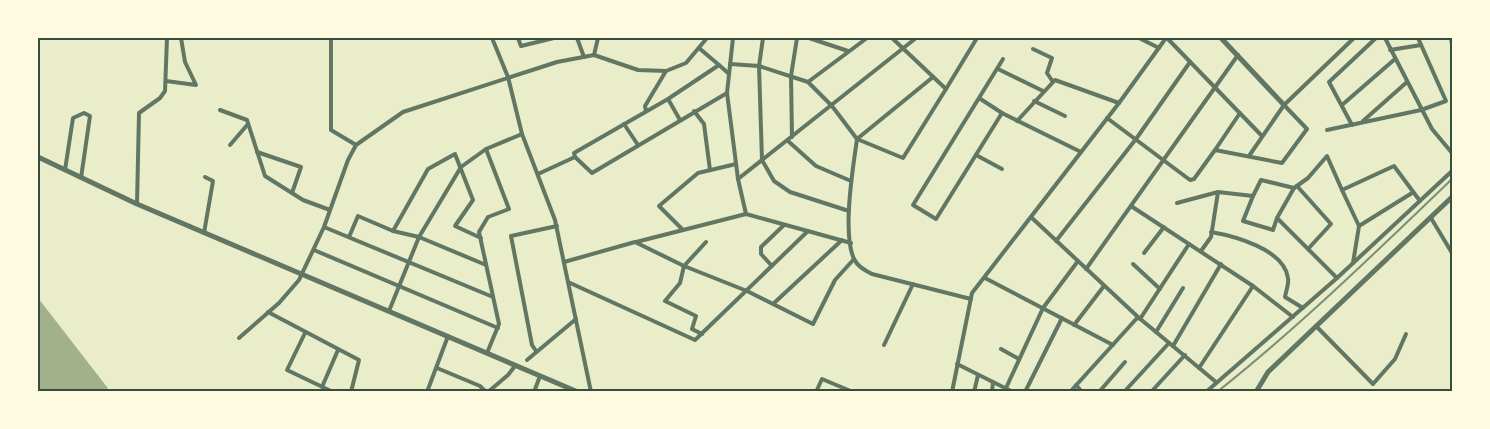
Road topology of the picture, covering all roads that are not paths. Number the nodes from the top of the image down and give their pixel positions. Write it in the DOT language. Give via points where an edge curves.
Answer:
graph roads {
  1 [pos="167,38"];
  2 [pos="181,38"];
  3 [pos="331,38"];
  4 [pos="492,38"];
  5 [pos="518,38"];
  6 [pos="554,38"];
  7 [pos="577,38"];
  8 [pos="598,38"];
  9 [pos="708,38"];
  10 [pos="733,38"];
  11 [pos="763,38"];
  12 [pos="797,38"];
  13 [pos="809,38"];
  14 [pos="867,38"];
  15 [pos="892,38"];
  16 [pos="916,38"];
  17 [pos="977,38"];
  18 [pos="1138,38"];
  19 [pos="1166,38"];
  20 [pos="1221,38"];
  21 [pos="1354,38"];
  22 [pos="1376,38"];
  23 [pos="1385,38"];
  24 [pos="1418,38"];
  25 [pos="1451,38"];
  26 [pos="1452,44"];
  27 [pos="1421,45"];
  28 [pos="699,48"];
  29 [pos="903,48"];
  30 [pos="1159,48"];
  31 [pos="1033,49"];
  32 [pos="1390,50"];
  33 [pos="848,51"];
  34 [pos="594,55"];
  35 [pos="1238,55"];
  36 [pos="584,57"];
  37 [pos="1003,59"];
  38 [pos="1395,59"];
  39 [pos="1190,62"];
  40 [pos="730,64"];
  41 [pos="719,65"];
  42 [pos="759,66"];
  43 [pos="998,69"];
  44 [pos="666,71"];
  45 [pos="728,73"];
  46 [pos="791,76"];
  47 [pos="508,77"];
  48 [pos="933,77"];
  49 [pos="166,81"];
  50 [pos="808,82"];
  51 [pos="1053,82"];
  52 [pos="1407,82"];
  53 [pos="1215,88"];
  54 [pos="946,89"];
  55 [pos="1043,91"];
  56 [pos="727,93"];
  57 [pos="979,98"];
  58 [pos="668,99"];
  59 [pos="1034,101"];
  60 [pos="1119,103"];
  61 [pos="1284,104"];
  62 [pos="1342,105"];
  63 [pos="832,106"];
  64 [pos="220,110"];
  65 [pos="1421,110"];
  66 [pos="646,111"];
  67 [pos="694,111"];
  68 [pos="1002,113"];
  69 [pos="1240,113"];
  70 [pos="1065,116"];
  71 [pos="1107,118"];
  72 [pos="680,120"];
  73 [pos="1017,120"];
  74 [pos="1362,123"];
  75 [pos="248,124"];
  76 [pos="624,124"];
  77 [pos="1352,125"];
  78 [pos="1327,130"];
  79 [pos="522,134"];
  80 [pos="1262,136"];
  81 [pos="790,139"];
  82 [pos="857,139"];
  83 [pos="1136,139"];
  84 [pos="230,145"];
  85 [pos="356,145"];
  86 [pos="638,145"];
  87 [pos="486,149"];
  88 [pos="1215,150"];
  89 [pos="256,152"];
  90 [pos="1081,152"];
  91 [pos="1452,153"];
  92 [pos="976,155"];
  93 [pos="1249,156"];
  94 [pos="38,157"];
  95 [pos="575,157"];
  96 [pos="762,160"];
  97 [pos="1164,160"];
  98 [pos="736,164"];
  99 [pos="461,167"];
  100 [pos="1002,169"];
  101 [pos="65,170"];
  102 [pos="710,170"];
  103 [pos="1452,171"];
  104 [pos="538,174"];
  105 [pos="205,177"];
  106 [pos="82,178"];
  107 [pos="738,180"];
  108 [pos="851,181"];
  109 [pos="1295,187"];
  110 [pos="1342,190"];
  111 [pos="1218,192"];
  112 [pos="1412,192"];
  113 [pos="292,193"];
  114 [pos="1253,196"];
  115 [pos="1452,197"];
  116 [pos="1420,201"];
  117 [pos="1177,203"];
  118 [pos="136,204"];
  119 [pos="1131,206"];
  120 [pos="330,210"];
  121 [pos="849,211"];
  122 [pos="746,214"];
  123 [pos="1032,218"];
  124 [pos="1277,218"];
  125 [pos="1432,218"];
  126 [pos="784,224"];
  127 [pos="556,226"];
  128 [pos="1359,226"];
  129 [pos="324,227"];
  130 [pos="1164,227"];
  131 [pos="683,230"];
  132 [pos="393,231"];
  133 [pos="808,231"];
  134 [pos="1211,232"];
  135 [pos="204,233"];
  136 [pos="349,237"];
  137 [pos="419,237"];
  138 [pos="481,238"];
  139 [pos="842,240"];
  140 [pos="1056,241"];
  141 [pos="635,242"];
  142 [pos="706,242"];
  143 [pos="851,243"];
  144 [pos="1189,244"];
  145 [pos="1308,249"];
  146 [pos="314,250"];
  147 [pos="1201,251"];
  148 [pos="1144,253"];
  149 [pos="1452,253"];
  150 [pos="854,259"];
  151 [pos="1078,260"];
  152 [pos="409,261"];
  153 [pos="564,262"];
  154 [pos="1133,264"];
  155 [pos="1221,264"];
  156 [pos="1353,264"];
  157 [pos="486,265"];
  158 [pos="684,266"];
  159 [pos="772,266"];
  160 [pos="1086,269"];
  161 [pos="302,275"];
  162 [pos="984,278"];
  163 [pos="1338,278"];
  164 [pos="568,282"];
  165 [pos="913,284"];
  166 [pos="399,286"];
  167 [pos="1104,286"];
  168 [pos="1253,286"];
  169 [pos="1182,288"];
  170 [pos="1160,289"];
  171 [pos="747,291"];
  172 [pos="493,297"];
  173 [pos="971,299"];
  174 [pos="773,304"];
  175 [pos="1043,308"];
  176 [pos="1303,308"];
  177 [pos="389,311"];
  178 [pos="268,312"];
  179 [pos="1294,317"];
  180 [pos="1062,318"];
  181 [pos="1139,318"];
  182 [pos="576,319"];
  183 [pos="1074,324"];
  184 [pos="1316,326"];
  185 [pos="498,328"];
  186 [pos="305,332"];
  187 [pos="1156,332"];
  188 [pos="702,334"];
  189 [pos="1406,334"];
  190 [pos="448,336"];
  191 [pos="239,338"];
  192 [pos="1171,344"];
  193 [pos="884,345"];
  194 [pos="1113,345"];
  195 [pos="1001,349"];
  196 [pos="338,350"];
  197 [pos="536,351"];
  198 [pos="486,353"];
  199 [pos="1185,355"];
  200 [pos="1020,359"];
  201 [pos="527,360"];
  202 [pos="1125,362"];
  203 [pos="957,364"];
  204 [pos="515,366"];
  205 [pos="437,368"];
  206 [pos="1199,368"];
  207 [pos="978,374"];
  208 [pos="540,376"];
  209 [pos="993,382"];
  210 [pos="1216,382"];
  211 [pos="1076,385"];
  212 [pos="322,387"];
  213 [pos="1006,388"];
  214 [pos="326,390"];
  215 [pos="333,392"];
  216 [pos="351,392"];
  217 [pos="427,392"];
  218 [pos="487,392"];
  219 [pos="534,392"];
  220 [pos="578,392"];
  221 [pos="591,392"];
  222 [pos="816,392"];
  223 [pos="853,392"];
  224 [pos="952,392"];
  225 [pos="974,392"];
  226 [pos="992,392"];
  227 [pos="1013,392"];
  228 [pos="1025,392"];
  229 [pos="1070,392"];
  230 [pos="1082,392"];
  231 [pos="1099,392"];
  232 [pos="1124,392"];
  233 [pos="1151,392"];
  234 [pos="1206,392"];
  235 [pos="1256,392"];
  1 -- 49 [label="street"];
  2 -- 49 [label="street" via="185,62 196,85"];
  3 -- 85 [label="street" via="331,130"];
  4 -- 47 [label="street"];
  5 -- 6 [label="street" via="521,46"];
  7 -- 36 [label="street"];
  8 -- 34 [label="street"];
  9 -- 28 [label="street"];
  10 -- 40 [label="street"];
  11 -- 42 [label="street"];
  12 -- 46 [label="street"];
  13 -- 33 [label="street"];
  14 -- 33 [label="street"];
  15 -- 29 [label="street"];
  16 -- 29 [label="street"];
  17 -- 54 [label="street"];
  18 -- 30 [label="street"];
  19 -- 30 [label="street"];
  19 -- 39 [label="street"];
  20 -- 35 [label="street"];
  21 -- 61 [label="street"];
  22 -- 62 [label="street" via="1329,82"];
  23 -- 32 [label="street"];
  24 -- 27 [label="street"];
  25 -- 26 [label="street"];
  27 -- 32 [label="street"];
  27 -- 65 [label="street" via="1446,101"];
  28 -- 41 [label="street"];
  28 -- 44 [label="street" via="686,63"];
  29 -- 48 [label="street"];
  29 -- 63 [label="street"];
  30 -- 60 [label="street"];
  31 -- 51 [label="street" via="1052,58 1047,73"];
  32 -- 38 [label="street"];
  33 -- 50 [label="street"];
  34 -- 36 [label="street"];
  34 -- 44 [label="street" via="638,70"];
  35 -- 53 [label="street"];
  35 -- 61 [label="street"];
  36 -- 47 [label="street"];
  37 -- 43 [label="street"];
  38 -- 52 [label="street"];
  38 -- 62 [label="street"];
  39 -- 53 [label="street"];
  39 -- 83 [label="street"];
  40 -- 42 [label="street"];
  40 -- 45 [label="street"];
  41 -- 45 [label="street"];
  41 -- 58 [label="street"];
  42 -- 46 [label="street"];
  42 -- 96 [label="street"];
  43 -- 55 [label="street"];
  43 -- 57 [label="street"];
  44 -- 66 [label="street" via="645,106"];
  45 -- 56 [label="street"];
  46 -- 50 [label="street"];
  46 -- 81 [label="street"];
  47 -- 79 [label="street"];
  47 -- 85 [label="street" via="403,112"];
  48 -- 54 [label="street"];
  48 -- 82 [label="street"];
  49 -- 118 [label="street" via="160,98 139,113"];
  50 -- 63 [label="street"];
  51 -- 55 [label="street"];
  51 -- 60 [label="street" via="1055,80"];
  52 -- 65 [label="street"];
  52 -- 74 [label="street"];
  53 -- 69 [label="street"];
  53 -- 97 [label="street"];
  54 -- 82 [label="street" via="903,158"];
  55 -- 59 [label="street"];
  56 -- 67 [label="street"];
  56 -- 98 [label="street"];
  57 -- 68 [label="street"];
  57 -- 92 [label="street" via="914,204 936,219"];
  58 -- 66 [label="street"];
  58 -- 72 [label="street"];
  59 -- 70 [label="street"];
  59 -- 73 [label="street"];
  60 -- 71 [label="street"];
  61 -- 80 [label="street"];
  61 -- 93 [label="street" via="1307,129 1282,163"];
  62 -- 77 [label="street"];
  63 -- 81 [label="street"];
  63 -- 82 [label="street"];
  64 -- 75 [label="street" via="247,120"];
  65 -- 74 [label="street"];
  65 -- 91 [label="street" via="1432,130"];
  66 -- 76 [label="street"];
  67 -- 72 [label="street"];
  67 -- 102 [label="street" via="704,124"];
  68 -- 73 [label="street"];
  68 -- 92 [label="street"];
  69 -- 80 [label="street"];
  69 -- 88 [label="street"];
  71 -- 83 [label="street"];
  71 -- 90 [label="street"];
  72 -- 86 [label="street"];
  73 -- 90 [label="street"];
  74 -- 77 [label="street"];
  75 -- 84 [label="street"];
  75 -- 89 [label="street"];
  76 -- 86 [label="street"];
  76 -- 95 [label="street" via="574,153"];
  77 -- 78 [label="street"];
  79 -- 87 [label="street"];
  79 -- 104 [label="street"];
  80 -- 93 [label="street"];
  81 -- 96 [label="street"];
  81 -- 108 [label="street" via="816,166"];
  82 -- 108 [label="street"];
  83 -- 97 [label="street"];
  83 -- 140 [label="street"];
  85 -- 120 [label="street"];
  86 -- 95 [label="street" via="592,173"];
  87 -- 99 [label="street"];
  87 -- 138 [label="street" via="509,209 488,217 479,232"];
  88 -- 93 [label="street"];
  88 -- 97 [label="street" via="1190,180"];
  89 -- 113 [label="street" via="265,176"];
  89 -- 113 [label="street" via="301,167"];
  90 -- 123 [label="street"];
  92 -- 100 [label="street"];
  94 -- 101 [label="street"];
  95 -- 104 [label="street"];
  96 -- 107 [label="street"];
  96 -- 121 [label="street" via="774,181 790,192"];
  97 -- 119 [label="street"];
  98 -- 102 [label="street"];
  98 -- 107 [label="street"];
  99 -- 132 [label="street" via="455,154 428,169"];
  99 -- 137 [label="street"];
  99 -- 138 [label="street" via="473,200 455,226"];
  101 -- 106 [label="street"];
  101 -- 106 [label="street" via="73,118 84,113 90,116"];
  102 -- 131 [label="street" via="698,173 659,206"];
  103 -- 116 [label="street"];
  104 -- 127 [label="street"];
  105 -- 135 [label="street" via="213,181"];
  106 -- 118 [label="street"];
  107 -- 122 [label="street"];
  108 -- 121 [label="street"];
  109 -- 110 [label="street" via="1308,178 1327,156"];
  109 -- 114 [label="street" via="1261,180"];
  109 -- 124 [label="street"];
  109 -- 145 [label="street" via="1331,224"];
  110 -- 112 [label="street" via="1394,166"];
  110 -- 128 [label="street"];
  111 -- 114 [label="street"];
  111 -- 117 [label="street"];
  111 -- 134 [label="street"];
  112 -- 116 [label="street"];
  112 -- 128 [label="street"];
  113 -- 120 [label="street"];
  114 -- 124 [label="street" via="1243,221 1273,230"];
  115 -- 125 [label="street"];
  116 -- 156 [label="street"];
  118 -- 135 [label="street"];
  119 -- 130 [label="street"];
  119 -- 160 [label="street"];
  120 -- 129 [label="street"];
  121 -- 143 [label="street"];
  122 -- 126 [label="street"];
  122 -- 131 [label="street"];
  123 -- 140 [label="street"];
  123 -- 162 [label="street"];
  124 -- 145 [label="street"];
  125 -- 149 [label="street"];
  125 -- 184 [label="street"];
  126 -- 133 [label="street"];
  126 -- 159 [label="street" via="761,247 761,254"];
  127 -- 153 [label="street"];
  127 -- 197 [label="street" via="511,236"];
  128 -- 156 [label="street"];
  129 -- 136 [label="street"];
  129 -- 146 [label="street"];
  130 -- 144 [label="street"];
  130 -- 148 [label="street"];
  131 -- 141 [label="street"];
  132 -- 136 [label="street" via="358,216"];
  132 -- 137 [label="street"];
  133 -- 139 [label="street"];
  133 -- 159 [label="street"];
  134 -- 147 [label="street"];
  134 -- 176 [label="street" via="1257,244 1288,275 1285,298"];
  135 -- 161 [label="street"];
  136 -- 152 [label="street"];
  137 -- 152 [label="street"];
  137 -- 157 [label="street"];
  138 -- 157 [label="street"];
  139 -- 143 [label="street"];
  139 -- 174 [label="street"];
  140 -- 151 [label="street"];
  141 -- 153 [label="street"];
  141 -- 158 [label="street"];
  142 -- 158 [label="street"];
  143 -- 150 [label="street"];
  144 -- 147 [label="street"];
  144 -- 170 [label="street"];
  145 -- 163 [label="street"];
  146 -- 161 [label="street"];
  146 -- 166 [label="street"];
  147 -- 155 [label="street"];
  150 -- 165 [label="street" via="872,274"];
  150 -- 174 [label="street" via="835,280 813,324"];
  151 -- 160 [label="street"];
  151 -- 175 [label="street"];
  152 -- 166 [label="street"];
  152 -- 172 [label="street"];
  153 -- 164 [label="street"];
  154 -- 170 [label="street"];
  155 -- 168 [label="street"];
  155 -- 192 [label="street"];
  156 -- 163 [label="street"];
  157 -- 172 [label="street"];
  158 -- 171 [label="street"];
  158 -- 188 [label="street" via="680,283 665,301 696,316 692,329"];
  159 -- 171 [label="street"];
  160 -- 167 [label="street"];
  161 -- 177 [label="street"];
  161 -- 178 [label="street"];
  162 -- 173 [label="street"];
  162 -- 175 [label="street"];
  163 -- 176 [label="street"];
  164 -- 182 [label="street"];
  164 -- 188 [label="street" via="695,340"];
  165 -- 173 [label="street"];
  165 -- 193 [label="street"];
  166 -- 177 [label="street"];
  166 -- 185 [label="street"];
  167 -- 181 [label="street"];
  167 -- 183 [label="street"];
  168 -- 179 [label="street"];
  168 -- 206 [label="street"];
  169 -- 187 [label="street"];
  170 -- 181 [label="street"];
  171 -- 174 [label="street"];
  171 -- 188 [label="street"];
  172 -- 185 [label="street"];
  173 -- 203 [label="street"];
  175 -- 180 [label="street"];
  175 -- 200 [label="street"];
  176 -- 179 [label="street"];
  177 -- 190 [label="street"];
  178 -- 186 [label="street"];
  178 -- 191 [label="street"];
  179 -- 210 [label="street"];
  180 -- 183 [label="street"];
  180 -- 228 [label="street"];
  181 -- 187 [label="street"];
  181 -- 194 [label="street"];
  182 -- 197 [label="street"];
  182 -- 221 [label="street"];
  183 -- 194 [label="street"];
  184 -- 189 [label="street" via="1373,384 1395,359"];
  184 -- 235 [label="street" via="1268,372"];
  185 -- 198 [label="street"];
  186 -- 196 [label="street"];
  186 -- 212 [label="street" via="287,370"];
  187 -- 192 [label="street"];
  190 -- 198 [label="street"];
  190 -- 205 [label="street"];
  192 -- 199 [label="street"];
  192 -- 232 [label="street"];
  194 -- 211 [label="street"];
  195 -- 200 [label="street"];
  196 -- 212 [label="street"];
  196 -- 216 [label="street" via="360,362"];
  197 -- 201 [label="street"];
  198 -- 204 [label="street"];
  199 -- 206 [label="street"];
  199 -- 233 [label="street"];
  200 -- 213 [label="street"];
  202 -- 231 [label="street"];
  203 -- 207 [label="street"];
  203 -- 224 [label="street"];
  204 -- 208 [label="street"];
  204 -- 218 [label="street"];
  205 -- 217 [label="street"];
  205 -- 218 [label="street"];
  206 -- 210 [label="street"];
  207 -- 209 [label="street"];
  207 -- 225 [label="street"];
  208 -- 219 [label="street"];
  208 -- 220 [label="street"];
  209 -- 213 [label="street"];
  209 -- 226 [label="street"];
  210 -- 234 [label="street"];
  211 -- 229 [label="street"];
  211 -- 230 [label="street"];
  212 -- 214 [label="street"];
  213 -- 227 [label="street"];
  214 -- 215 [label="street"];
  222 -- 223 [label="street" via="822,379"];
}
